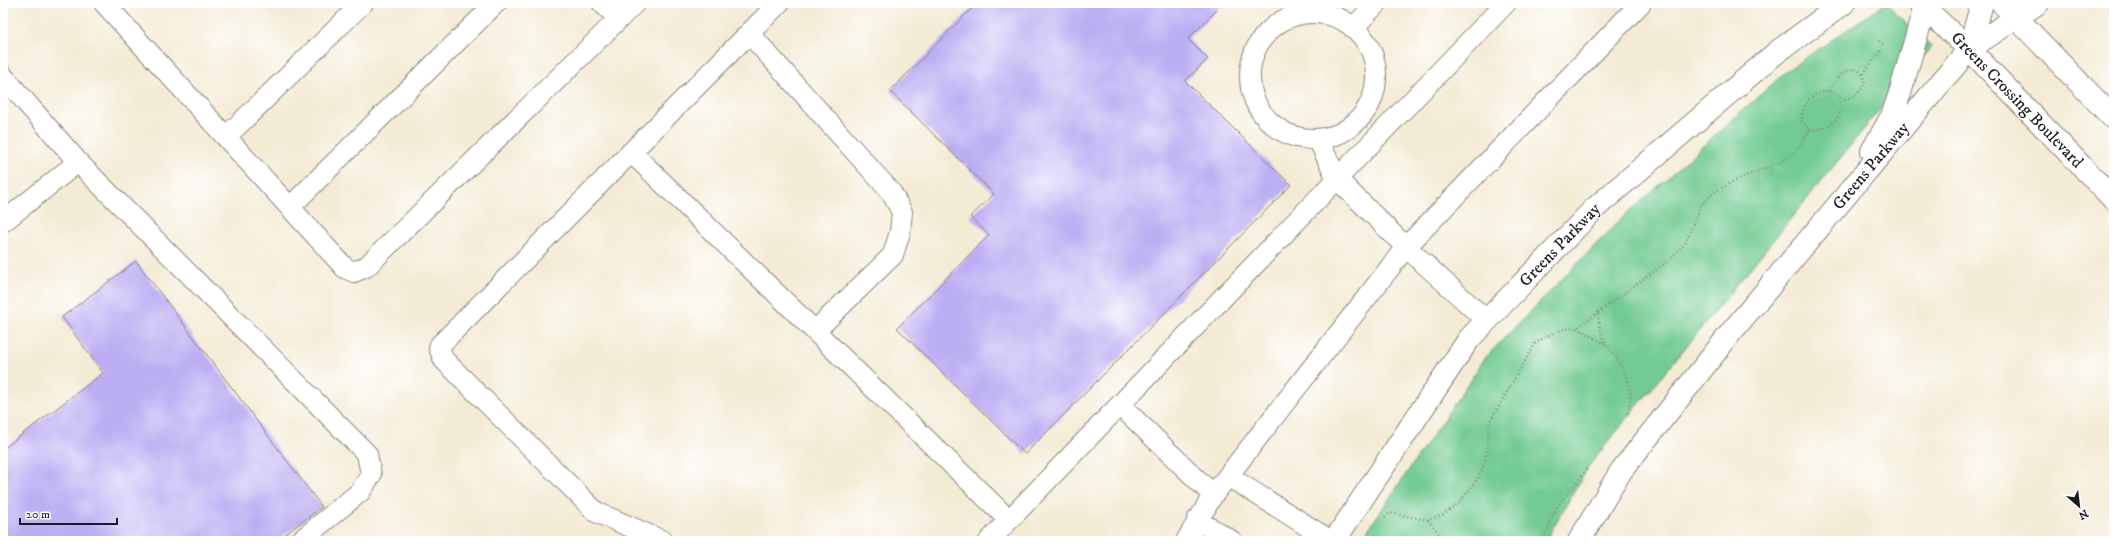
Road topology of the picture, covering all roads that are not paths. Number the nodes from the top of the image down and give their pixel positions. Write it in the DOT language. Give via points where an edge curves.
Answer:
graph roads {
  1 [pos="104,3"];
  2 [pos="363,3"];
  3 [pos="496,3"];
  4 [pos="602,3"];
  5 [pos="635,3"];
  6 [pos="779,3"];
  7 [pos="1377,3"];
  8 [pos="1506,3"];
  9 [pos="1641,3"];
  10 [pos="1844,3"];
  11 [pos="1982,3"];
  12 [pos="2038,3"];
  13 [pos="1923,5"];
  14 [pos="1313,8"];
  15 [pos="2010,10"];
  16 [pos="619,19"];
  17 [pos="1353,28"];
  18 [pos="749,33"];
  19 [pos="1969,49"];
  20 [pos="3,76"];
  21 [pos="2114,119"];
  22 [pos="226,137"];
  23 [pos="1318,139"];
  24 [pos="631,152"];
  25 [pos="78,162"];
  26 [pos="1337,179"];
  27 [pos="1847,196"];
  28 [pos="2114,200"];
  29 [pos="290,207"];
  30 [pos="3,222"];
  31 [pos="1406,247"];
  32 [pos="1487,321"];
  33 [pos="815,331"];
  34 [pos="1120,405"];
  35 [pos="1228,476"];
  36 [pos="1213,495"];
  37 [pos="1009,520"];
  38 [pos="1198,520"];
  39 [pos="300,541"];
  40 [pos="663,541"];
  41 [pos="989,541"];
  42 [pos="1186,541"];
  43 [pos="1232,541"];
  44 [pos="1332,541"];
  45 [pos="1580,541"];
  1 -- 22 [label="lane"];
  2 -- 22 [label="lane"];
  3 -- 29 [label="lane"];
  4 -- 16 [label="lane"];
  5 -- 16 [label="lane"];
  6 -- 18 [label="lane"];
  7 -- 17 [label="lane"];
  8 -- 26 [label="lane"];
  9 -- 31 [label="lane"];
  10 -- 32 [label="street, Greens Parkway" via="1777,52 1595,208"];
  11 -- 19 [label="street"];
  12 -- 15 [label="street, Greens Parkway"];
  13 -- 19 [label="street, Greens Crossing Boulevard"];
  13 -- 27 [label="street" via="1892,116"];
  14 -- 17 [label="lane" via="1344,21"];
  14 -- 23 [label="lane" via="1283,21 1266,34 1255,52 1250,73 1252,94 1262,113 1277,128 1296,137"];
  15 -- 19 [label="street, Greens Parkway"];
  15 -- 21 [label="street"];
  16 -- 29 [label="lane" via="366,267 354,272 345,268"];
  17 -- 23 [label="lane" via="1360,33 1371,50 1376,70 1375,90 1368,108 1355,124 1337,134"];
  18 -- 24 [label="lane"];
  18 -- 33 [label="lane" via="890,192 902,212 900,232 893,255"];
  19 -- 27 [label="street, Greens Parkway"];
  19 -- 28 [label="street, Greens Crossing Boulevard"];
  20 -- 25 [label="lane"];
  22 -- 29 [label="lane"];
  23 -- 26 [label="lane"];
  24 -- 33 [label="lane"];
  24 -- 40 [label="lane" via="439,348 444,360 596,512"];
  25 -- 30 [label="lane"];
  25 -- 39 [label="lane" via="367,454 371,475 360,492"];
  26 -- 31 [label="lane"];
  26 -- 34 [label="lane"];
  27 -- 45 [label="street, Greens Parkway" via="1733,330 1622,471"];
  31 -- 32 [label="lane"];
  31 -- 35 [label="lane"];
  32 -- 44 [label="street, Greens Parkway" via="1469,339"];
  33 -- 37 [label="lane"];
  34 -- 36 [label="lane"];
  34 -- 37 [label="lane"];
  35 -- 36 [label="lane"];
  35 -- 44 [label="lane"];
  36 -- 38 [label="lane"];
  37 -- 41 [label="lane"];
  38 -- 42 [label="lane"];
  38 -- 43 [label="lane"];
}
